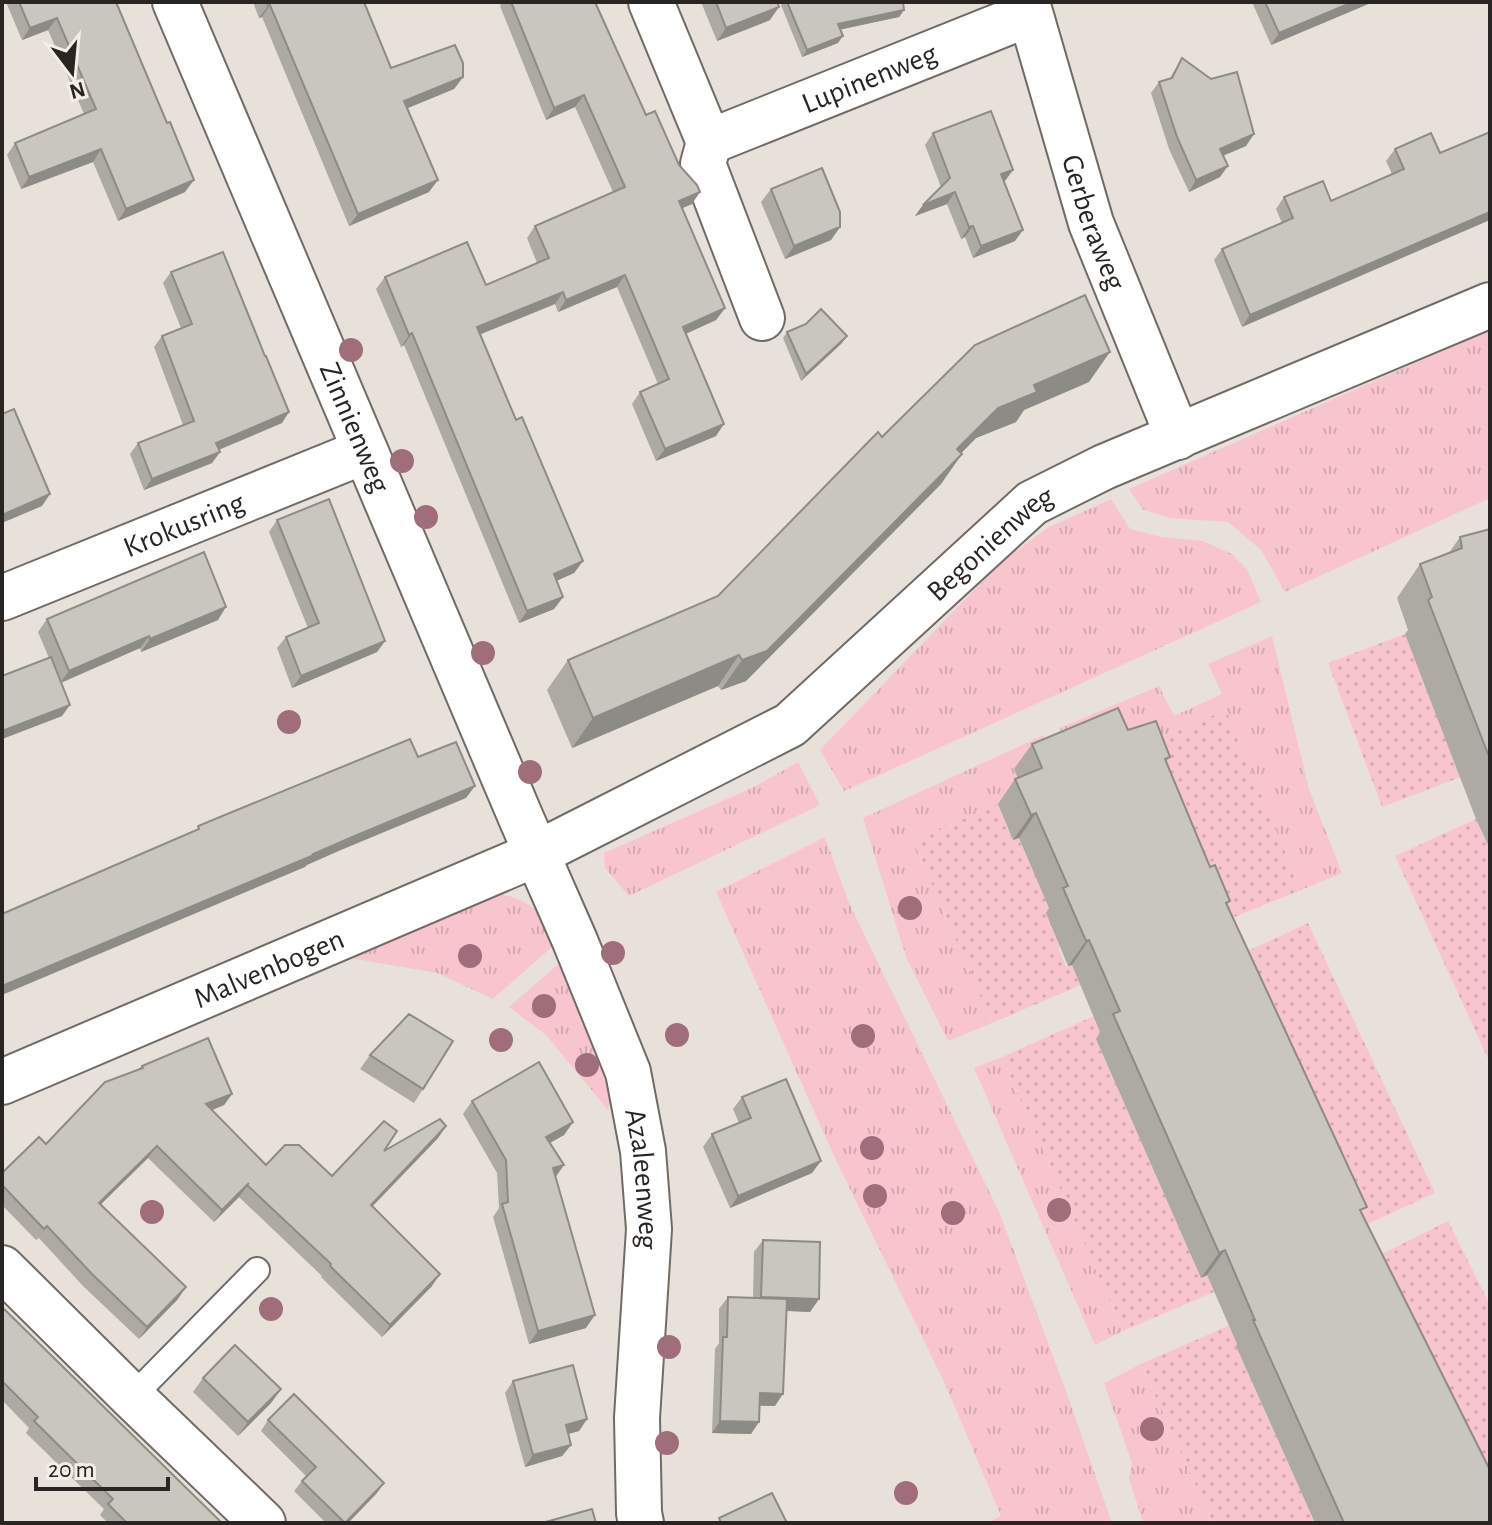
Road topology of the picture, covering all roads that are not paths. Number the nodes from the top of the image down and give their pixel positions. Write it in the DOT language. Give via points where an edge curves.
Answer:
graph roads {
  1 [pos="175,2"];
  2 [pos="651,2"];
  3 [pos="1028,8"];
  4 [pos="709,142"];
  5 [pos="1490,305"];
  6 [pos="762,318"];
  7 [pos="1178,437"];
  8 [pos="365,451"];
  9 [pos="2,598"];
  10 [pos="536,854"];
  11 [pos="2,1082"];
  12 [pos="2,1268"];
  13 [pos="257,1270"];
  14 [pos="132,1397"];
  15 [pos="263,1523"];
  16 [pos="641,1523"];
  1 -- 8 [label="street, Zinnienweg"];
  2 -- 4 [label="street"];
  3 -- 4 [label="street, Lupinenweg"];
  3 -- 7 [label="street, Gerberaweg" via="1091,223"];
  4 -- 6 [label="street" via="703,164"];
  5 -- 7 [label="street, Begonienweg"];
  7 -- 10 [label="street, Begonienweg" via="1032,503 790,725"];
  8 -- 9 [label="street, Krokusring"];
  8 -- 10 [label="street, Zinnienweg"];
  10 -- 11 [label="street, Malvenbogen"];
  10 -- 16 [label="street, Azaleenweg" via="628,1072 643,1151 649,1229 637,1418"];
  12 -- 14 [label="street"];
  13 -- 14 [label="lane"];
  14 -- 15 [label="street"];
}
